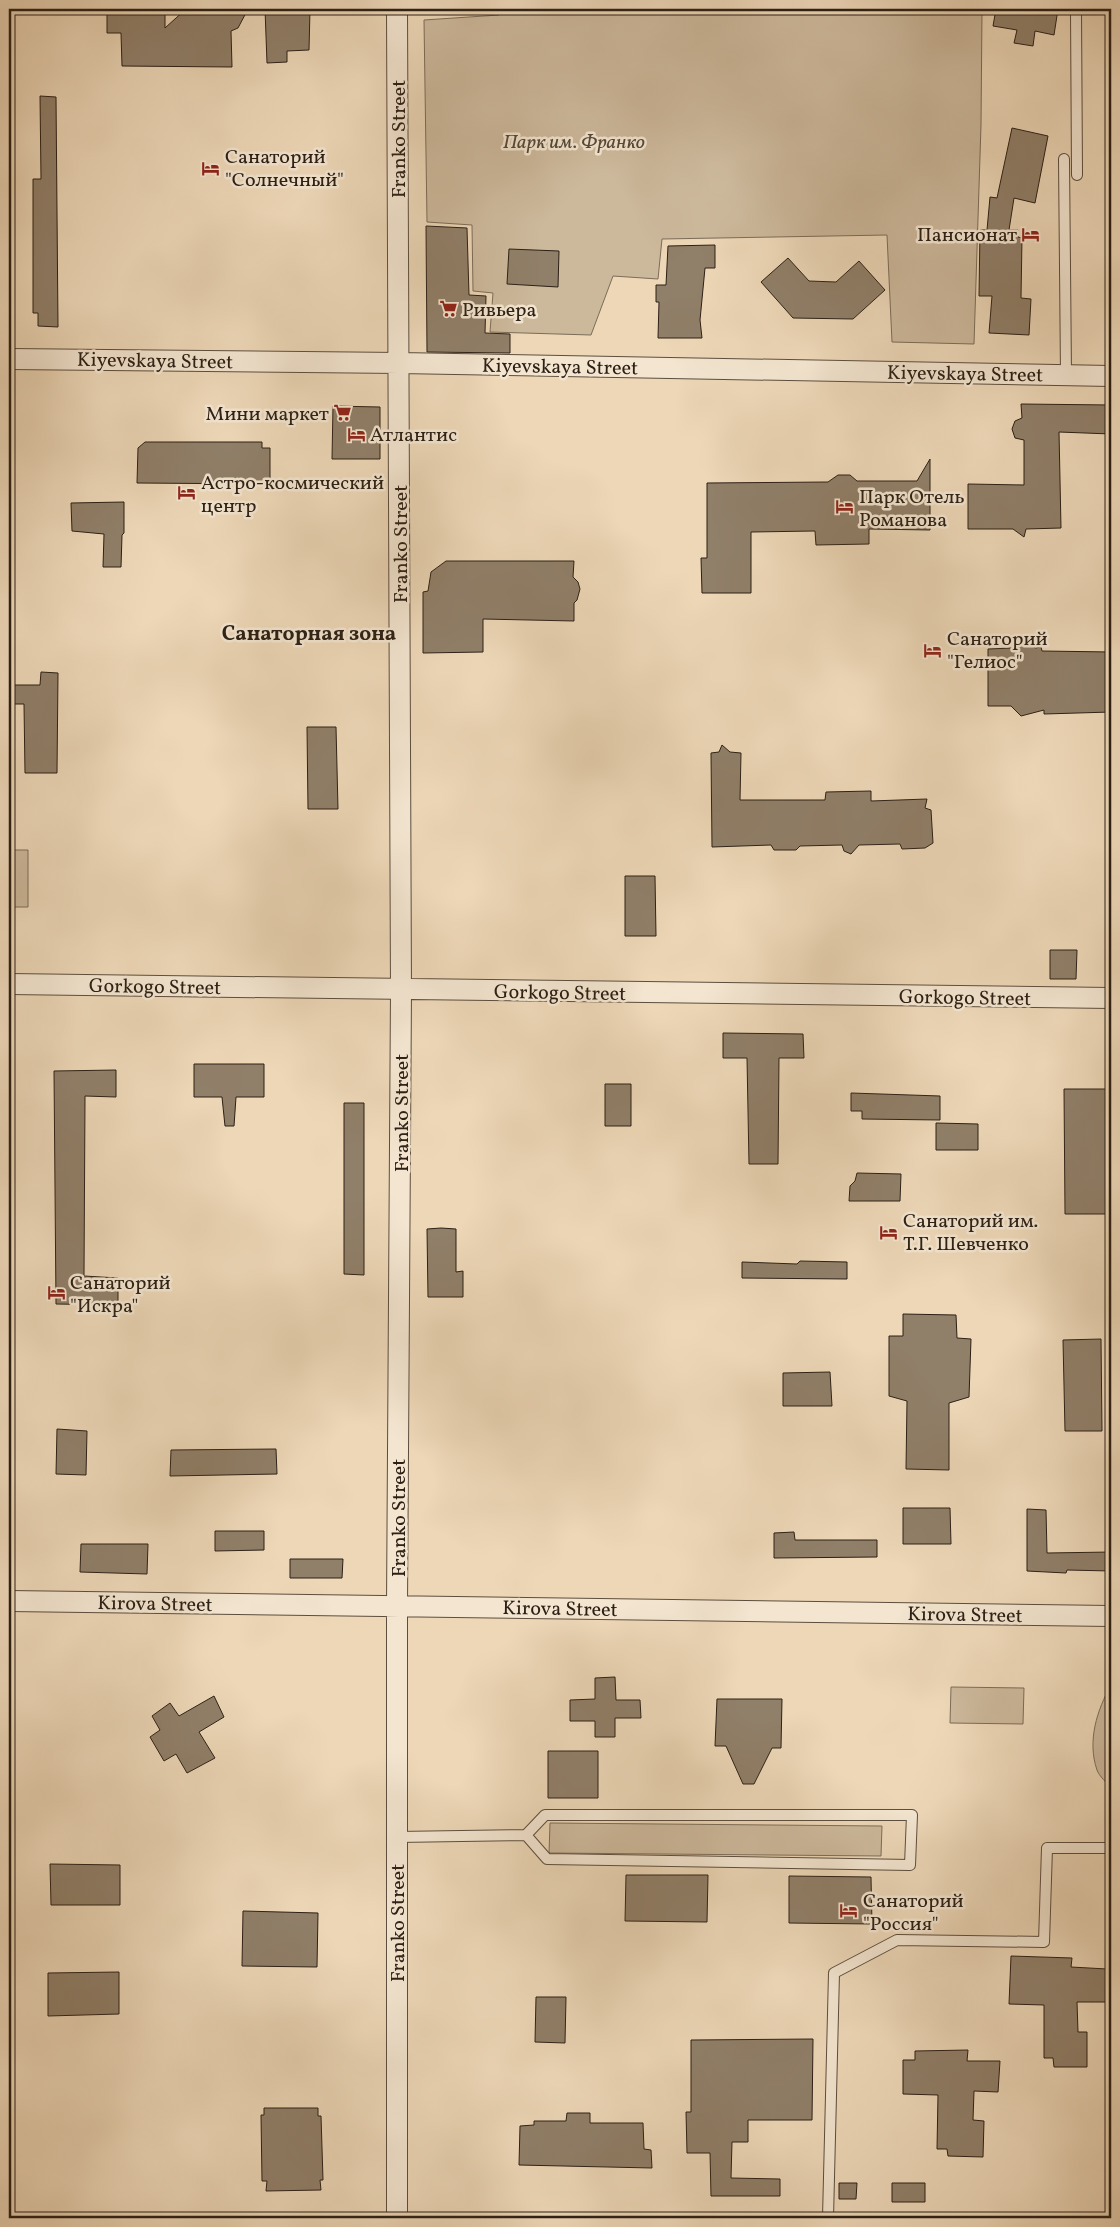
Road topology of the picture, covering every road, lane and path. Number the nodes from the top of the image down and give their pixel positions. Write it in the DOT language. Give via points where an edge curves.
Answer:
graph roads {
  1 [pos="398,9"];
  2 [pos="1076,9"];
  3 [pos="1064,159"];
  4 [pos="1078,175"];
  5 [pos="9,359"];
  6 [pos="400,363"];
  7 [pos="1066,375"];
  8 [pos="1111,376"];
  9 [pos="9,984"];
  10 [pos="402,990"];
  11 [pos="1111,998"];
  12 [pos="9,1601"];
  13 [pos="397,1606"];
  14 [pos="1111,1616"];
  15 [pos="526,1835"];
  16 [pos="397,1837"];
  17 [pos="1111,1848"];
  18 [pos="398,2218"];
  19 [pos="828,2218"];
  1 -- 6 [label="street, Franko Street"];
  2 -- 4 [label="lane"];
  3 -- 7 [label="lane"];
  5 -- 6 [label="street, Kiyevskaya Street"];
  6 -- 7 [label="street, Kiyevskaya Street"];
  6 -- 10 [label="street, Franko Street"];
  7 -- 8 [label="street, Kiyevskaya Street"];
  9 -- 10 [label="street, Gorkogo Street"];
  10 -- 11 [label="street, Gorkogo Street"];
  10 -- 13 [label="street, Franko Street"];
  12 -- 13 [label="street, Kirova Street"];
  13 -- 14 [label="street, Kirova Street"];
  13 -- 16 [label="street, Franko Street"];
  15 -- 15 [label="lane" via="547,1859 910,1865 912,1815 545,1815"];
  15 -- 16 [label="lane"];
  16 -- 18 [label="street, Franko Street"];
  17 -- 19 [label="lane" via="1046,1848 1044,1942 897,1940 834,1973"];
}
